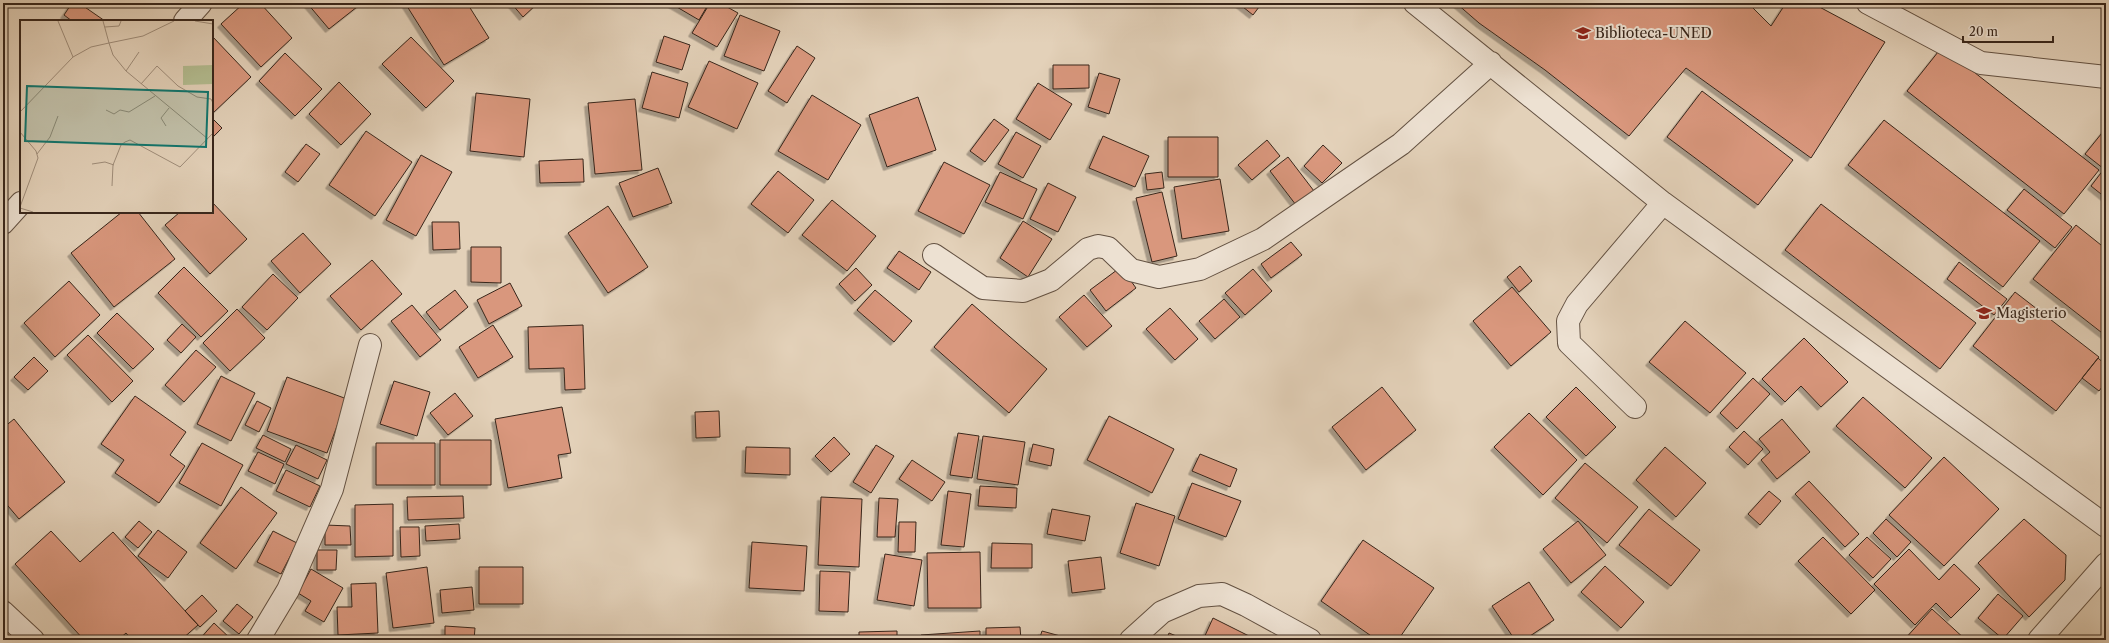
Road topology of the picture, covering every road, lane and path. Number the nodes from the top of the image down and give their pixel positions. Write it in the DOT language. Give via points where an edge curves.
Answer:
graph roads {
  1 [pos="201,3"];
  2 [pos="1415,3"];
  3 [pos="1868,3"];
  4 [pos="185,20"];
  5 [pos="1491,63"];
  6 [pos="2106,77"];
  7 [pos="1663,203"];
  8 [pos="20,204"];
  9 [pos="3,223"];
  10 [pos="934,255"];
  11 [pos="370,345"];
  12 [pos="1635,406"];
  13 [pos="2106,526"];
  14 [pos="2106,564"];
  15 [pos="3,612"];
  16 [pos="33,640"];
  17 [pos="258,640"];
  18 [pos="1132,640"];
  19 [pos="1310,640"];
  20 [pos="2039,640"];
  1 -- 4 [label="street"];
  2 -- 5 [label="street"];
  3 -- 6 [label="street" via="1981,63"];
  5 -- 7 [label="street"];
  5 -- 10 [label="street" via="1401,144 1264,239 1200,269 1159,277 1131,270 1108,248 1098,246 1088,249 1051,280 1023,292 983,288"];
  7 -- 12 [label="street" via="1582,299 1568,321 1569,343"];
  7 -- 13 [label="street"];
  8 -- 9 [label="street"];
  11 -- 17 [label="street" via="332,489 288,590"];
  14 -- 20 [label="street"];
  15 -- 16 [label="street"];
  18 -- 19 [label="street" via="1162,612 1199,596 1222,594"];
}
